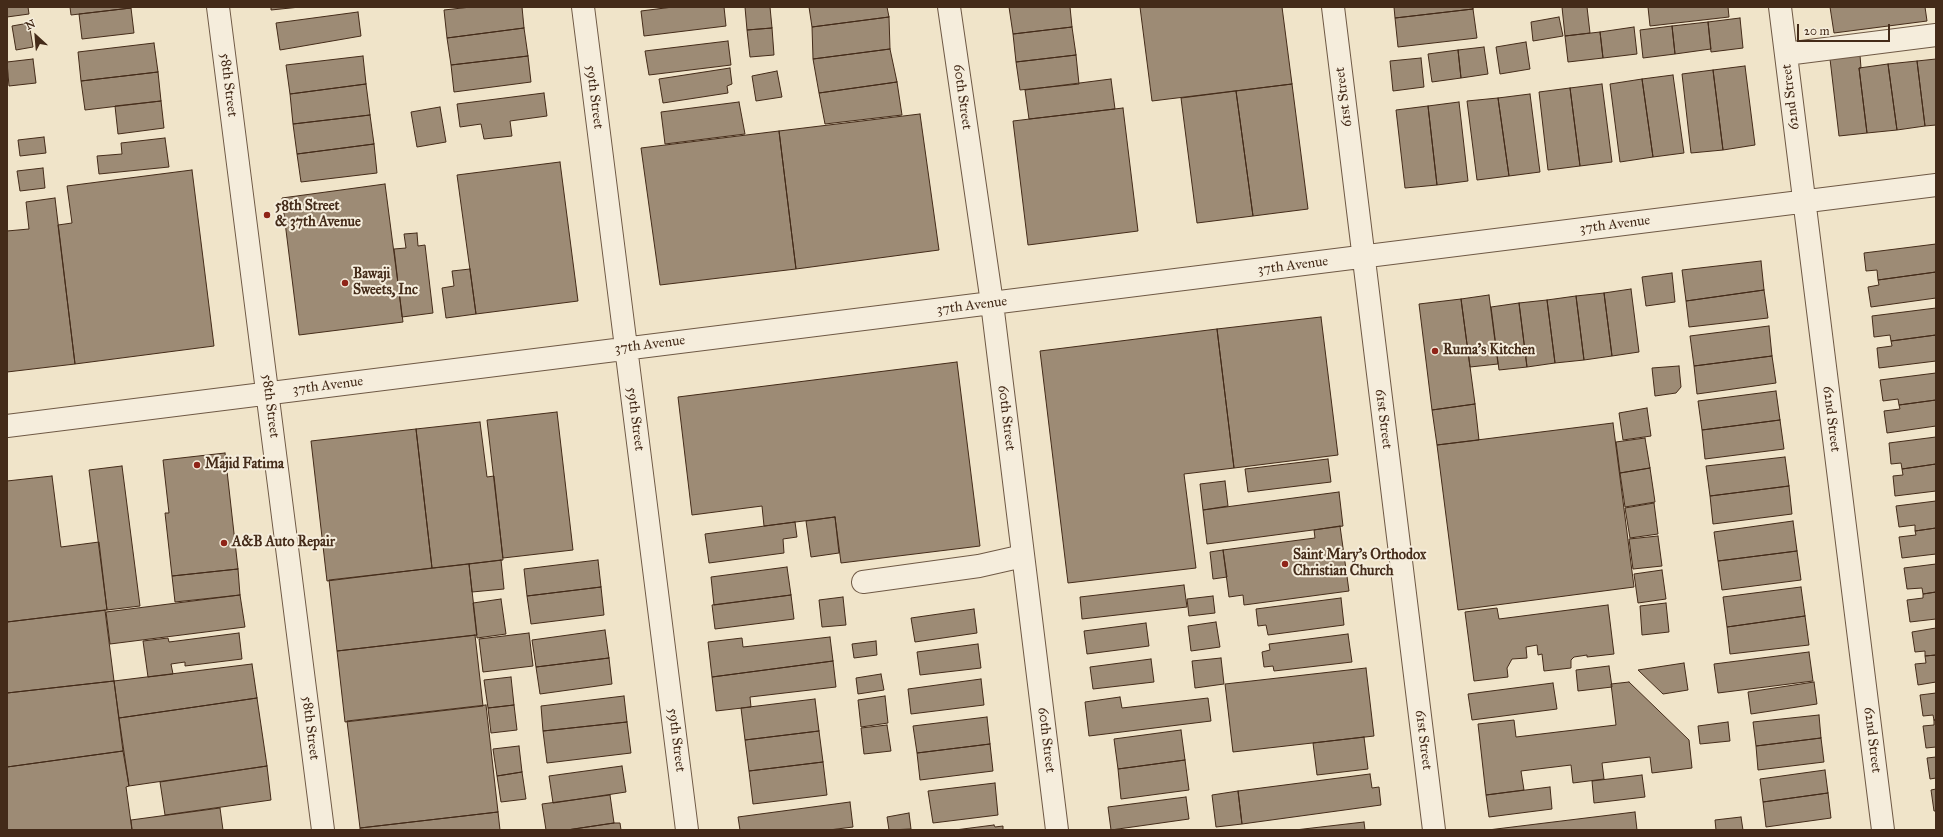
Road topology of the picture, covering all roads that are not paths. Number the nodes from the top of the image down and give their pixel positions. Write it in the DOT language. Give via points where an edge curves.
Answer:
graph roads {
  1 [pos="218,7"];
  2 [pos="583,7"];
  3 [pos="949,7"];
  4 [pos="1333,7"];
  5 [pos="1780,7"];
  6 [pos="1936,35"];
  7 [pos="1786,54"];
  8 [pos="1936,185"];
  9 [pos="1804,202"];
  10 [pos="1363,257"];
  11 [pos="992,303"];
  12 [pos="626,348"];
  13 [pos="268,393"];
  14 [pos="7,426"];
  15 [pos="1023,556"];
  16 [pos="863,582"];
  17 [pos="323,830"];
  18 [pos="688,830"];
  19 [pos="1057,830"];
  20 [pos="1434,830"];
  21 [pos="1883,830"];
  1 -- 13 [label="street, 58th Street"];
  2 -- 12 [label="street, 59th Street"];
  3 -- 11 [label="street, 60th Street"];
  4 -- 10 [label="street, 61st Street"];
  5 -- 7 [label="street, 62nd Street"];
  6 -- 7 [label="street"];
  7 -- 9 [label="street, 62nd Street"];
  8 -- 9 [label="street, 37th Avenue"];
  9 -- 10 [label="street, 37th Avenue"];
  9 -- 21 [label="street, 62nd Street"];
  10 -- 11 [label="street, 37th Avenue"];
  10 -- 20 [label="street, 61st Street"];
  11 -- 12 [label="street, 37th Avenue"];
  11 -- 15 [label="street, 60th Street"];
  12 -- 13 [label="street, 37th Avenue"];
  12 -- 18 [label="street, 59th Street"];
  13 -- 14 [label="street, 37th Avenue"];
  13 -- 17 [label="street, 58th Street"];
  15 -- 16 [label="street" via="979,566"];
  15 -- 19 [label="street, 60th Street"];
}
